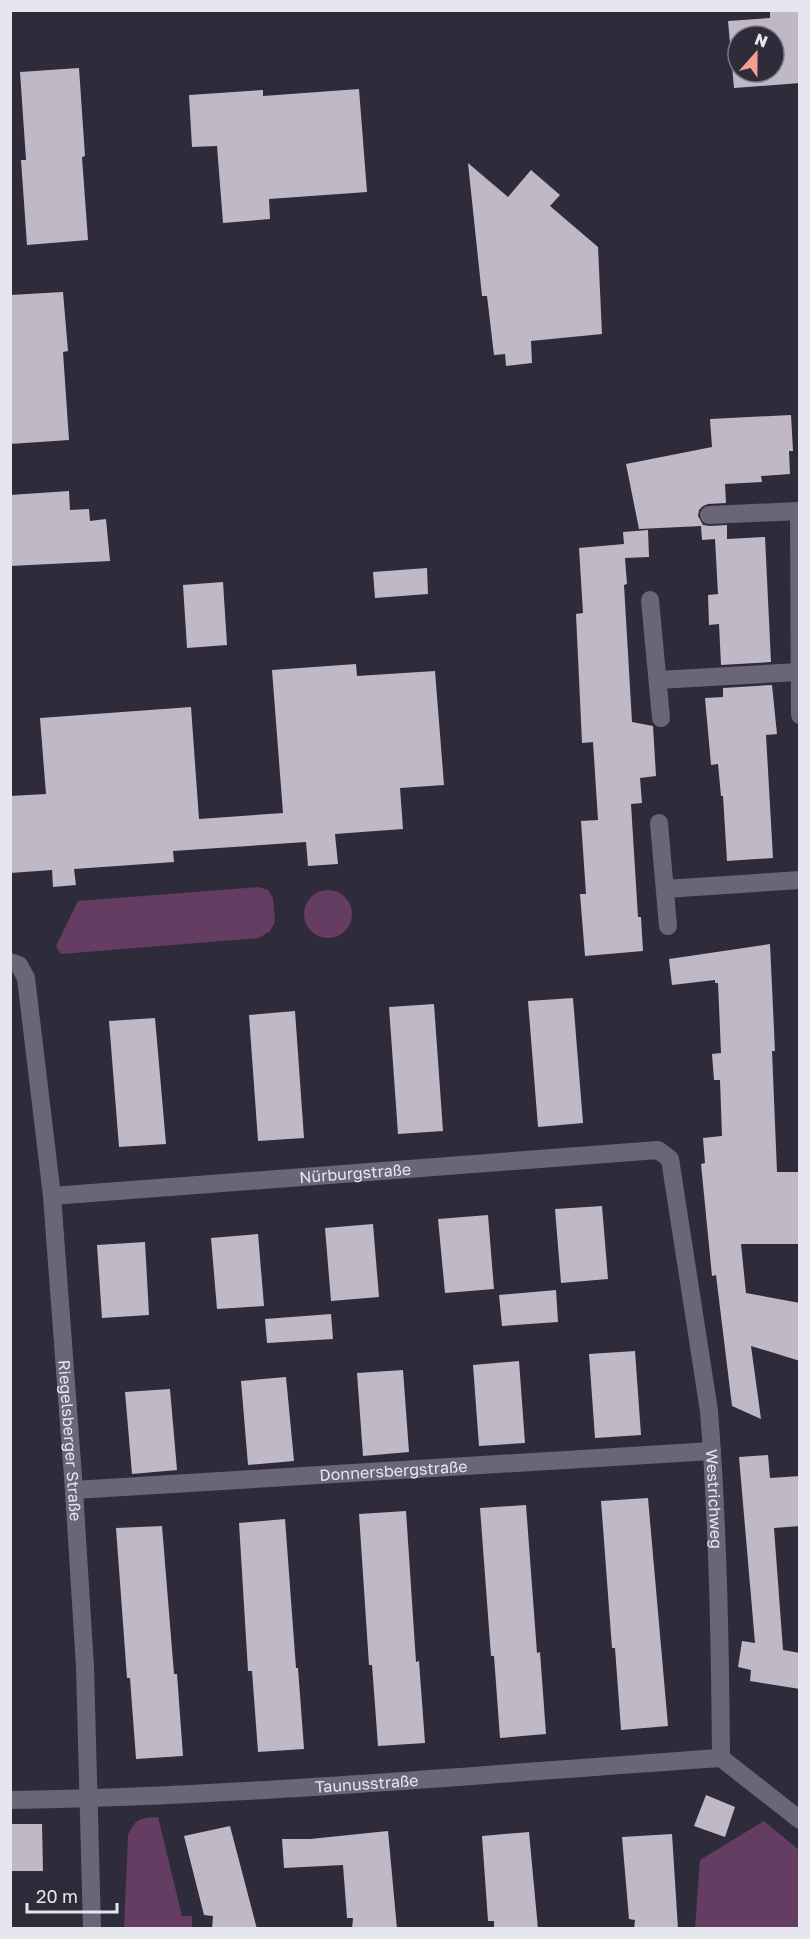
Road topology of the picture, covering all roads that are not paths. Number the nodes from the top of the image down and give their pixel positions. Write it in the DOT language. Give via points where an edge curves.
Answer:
graph roads {
  1 [pos="799,511"];
  2 [pos="709,515"];
  3 [pos="650,600"];
  4 [pos="799,672"];
  5 [pos="658,680"];
  6 [pos="800,715"];
  7 [pos="661,718"];
  8 [pos="659,824"];
  9 [pos="800,880"];
  10 [pos="665,889"];
  11 [pos="668,926"];
  12 [pos="10,962"];
  13 [pos="658,1150"];
  14 [pos="52,1196"];
  15 [pos="712,1451"];
  16 [pos="74,1490"];
  17 [pos="721,1758"];
  18 [pos="88,1799"];
  19 [pos="10,1800"];
  20 [pos="800,1820"];
  21 [pos="92,1929"];
  1 -- 2 [label="street"];
  1 -- 4 [label="street"];
  3 -- 5 [label="street"];
  4 -- 5 [label="street"];
  4 -- 6 [label="street"];
  5 -- 7 [label="street"];
  8 -- 10 [label="street"];
  9 -- 10 [label="street"];
  10 -- 11 [label="street"];
  12 -- 14 [label="street, Riegelsberger Straße" via="19,965 26,978"];
  13 -- 14 [label="street, Nürburgstraße"];
  13 -- 15 [label="street, Westrichweg" via="670,1159"];
  14 -- 16 [label="street, Riegelsberger Straße"];
  15 -- 16 [label="street, Donnersbergstraße"];
  15 -- 17 [label="street, Westrichweg"];
  16 -- 18 [label="street, Riegelsberger Straße"];
  17 -- 18 [label="street, Taunusstraße"];
  17 -- 20 [label="street"];
  18 -- 19 [label="street, Taunusstraße"];
  18 -- 21 [label="street, Riegelsberger Straße"];
}
